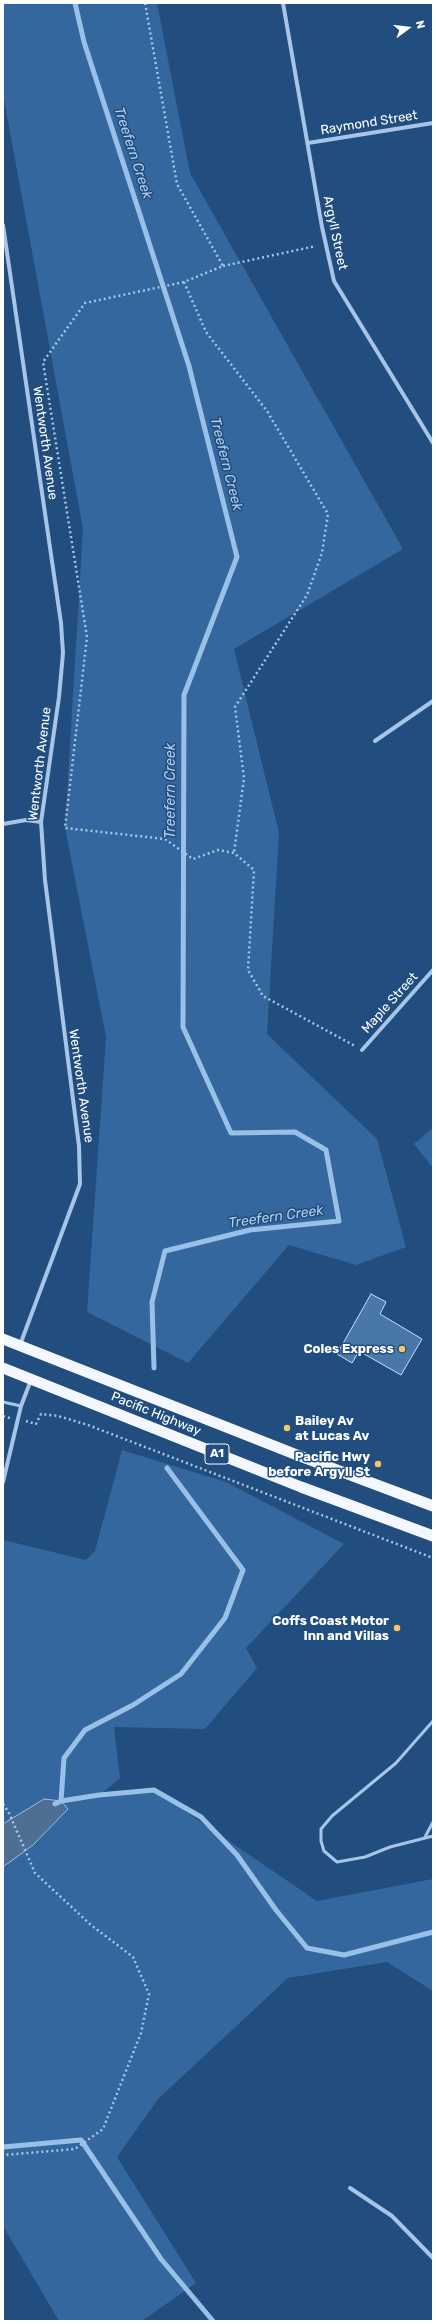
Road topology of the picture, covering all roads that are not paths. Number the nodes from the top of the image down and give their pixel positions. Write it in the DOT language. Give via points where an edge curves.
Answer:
graph roads {
  1 [pos="282,3"];
  2 [pos="433,123"];
  3 [pos="308,143"];
  4 [pos="3,225"];
  5 [pos="433,443"];
  6 [pos="433,701"];
  7 [pos="375,741"];
  8 [pos="41,822"];
  9 [pos="3,824"];
  10 [pos="433,970"];
  11 [pos="362,1050"];
  12 [pos="3,1339"];
  13 [pos="20,1346"];
  14 [pos="3,1368"];
  15 [pos="31,1380"];
  16 [pos="3,1402"];
  17 [pos="21,1406"];
  18 [pos="3,1482"];
  19 [pos="433,1506"];
  20 [pos="433,1536"];
  21 [pos="433,1721"];
  22 [pos="433,1822"];
  23 [pos="433,1836"];
  24 [pos="425,1837"];
  25 [pos="350,2188"];
  26 [pos="433,2258"];
  1 -- 3 [label="street, Argyll Street"];
  2 -- 3 [label="street, Raymond Street"];
  3 -- 5 [label="street, Argyll Street" via="334,281"];
  4 -- 8 [label="street, Wentworth Avenue" via="61,623 63,653"];
  6 -- 7 [label="street"];
  8 -- 9 [label="street" via="26,820"];
  8 -- 13 [label="street, Wentworth Avenue" via="45,880 79,1146 80,1184"];
  10 -- 11 [label="street, Maple Street"];
  12 -- 13 [label="highway, Pacific Highway / A1"];
  13 -- 19 [label="highway, Pacific Highway / A1"];
  14 -- 15 [label="highway, Pacific Highway / A1"];
  15 -- 17 [label="street"];
  15 -- 20 [label="highway, Pacific Highway / A1" via="301,1487"];
  16 -- 17 [label="lane"];
  17 -- 18 [label="street"];
  21 -- 24 [label="lane" via="396,1763 332,1816 321,1829 324,1851 337,1862 365,1857"];
  22 -- 24 [label="lane"];
  23 -- 24 [label="lane"];
  25 -- 26 [label="street" via="392,2216"];
}
